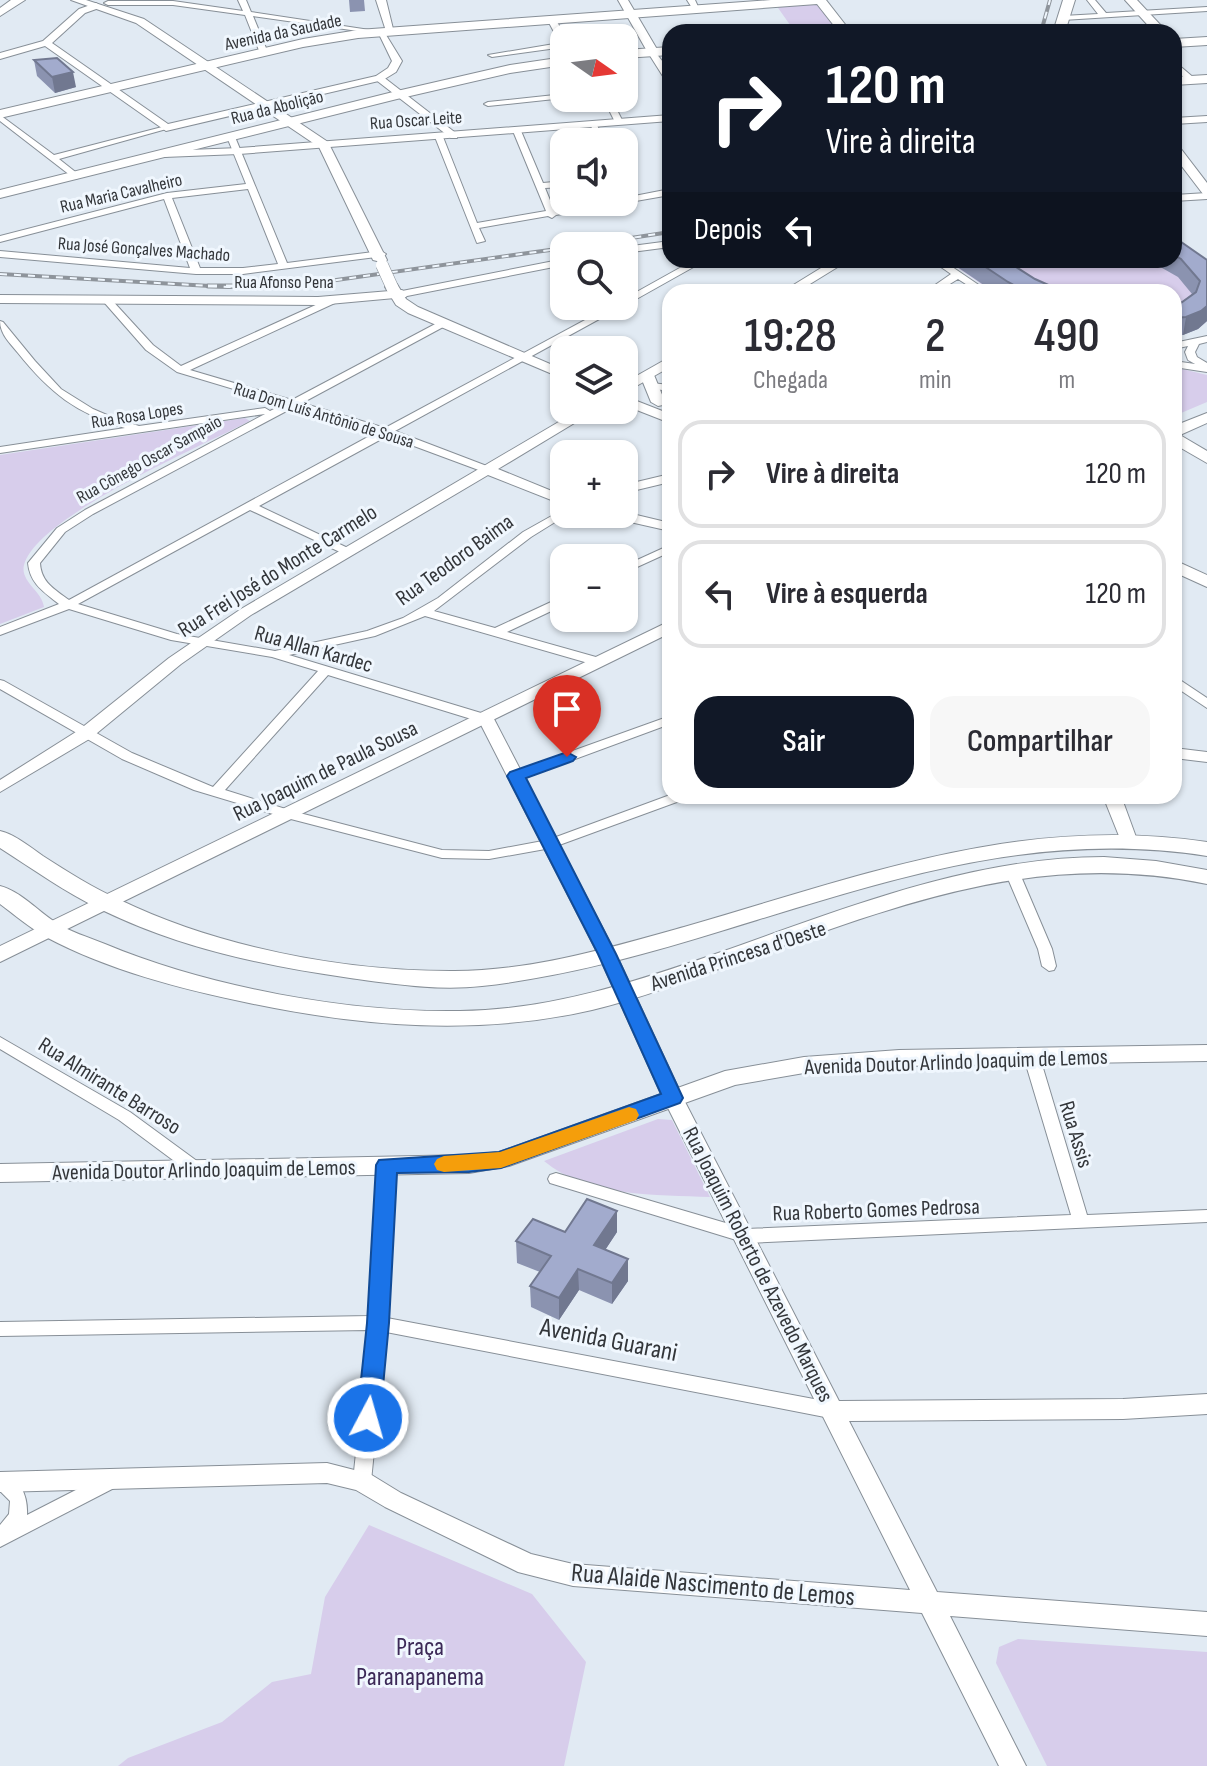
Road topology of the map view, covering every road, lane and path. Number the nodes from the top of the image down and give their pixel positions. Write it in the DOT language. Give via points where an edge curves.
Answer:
graph roads {
  1 [pos="19,0"];
  2 [pos="76,0"];
  3 [pos="242,0"];
  4 [pos="381,0"];
  5 [pos="623,0"];
  6 [pos="819,0"];
  7 [pos="1069,0"];
  8 [pos="1091,0"];
  9 [pos="1131,0"];
  10 [pos="155,1"];
  11 [pos="777,2"];
  12 [pos="101,3"];
  13 [pos="694,4"];
  14 [pos="1207,9"];
  15 [pos="0,13"];
  16 [pos="247,13"];
  17 [pos="631,13"];
  18 [pos="1143,13"];
  19 [pos="1104,16"];
  20 [pos="551,19"];
  21 [pos="304,21"];
  22 [pos="1069,21"];
  23 [pos="554,24"];
  24 [pos="838,24"];
  25 [pos="1066,24"];
  26 [pos="1153,24"];
  27 [pos="386,31"];
  28 [pos="315,41"];
  29 [pos="1207,41"];
  30 [pos="46,43"];
  31 [pos="1182,43"];
  32 [pos="550,46"];
  33 [pos="652,51"];
  34 [pos="662,51"];
  35 [pos="638,52"];
  36 [pos="264,53"];
  37 [pos="492,55"];
  38 [pos="0,56"];
  39 [pos="550,63"];
  40 [pos="215,65"];
  41 [pos="662,67"];
  42 [pos="379,78"];
  43 [pos="1207,79"];
  44 [pos="1182,81"];
  45 [pos="111,89"];
  46 [pos="397,95"];
  47 [pos="550,97"];
  48 [pos="270,103"];
  49 [pos="488,104"];
  50 [pos="614,112"];
  51 [pos="0,115"];
  52 [pos="662,119"];
  53 [pos="1207,119"];
  54 [pos="296,121"];
  55 [pos="1182,121"];
  56 [pos="619,122"];
  57 [pos="593,125"];
  58 [pos="166,128"];
  59 [pos="594,128"];
  60 [pos="517,131"];
  61 [pos="454,136"];
  62 [pos="231,137"];
  63 [pos="439,137"];
  64 [pos="331,145"];
  65 [pos="236,151"];
  66 [pos="164,154"];
  67 [pos="52,158"];
  68 [pos="1182,159"];
  69 [pos="75,176"];
  70 [pos="550,185"];
  71 [pos="250,186"];
  72 [pos="540,186"];
  73 [pos="0,194"];
  74 [pos="662,194"];
  75 [pos="1207,194"];
  76 [pos="167,196"];
  77 [pos="1182,197"];
  78 [pos="638,198"];
  79 [pos="550,210"];
  80 [pos="550,215"];
  81 [pos="473,226"];
  82 [pos="0,239"];
  83 [pos="480,241"];
  84 [pos="662,245"];
  85 [pos="638,248"];
  86 [pos="0,254"];
  87 [pos="380,258"];
  88 [pos="550,264"];
  89 [pos="284,267"];
  90 [pos="687,268"];
  91 [pos="829,268"];
  92 [pos="947,268"];
  93 [pos="196,271"];
  94 [pos="957,275"];
  95 [pos="802,284"];
  96 [pos="943,284"];
  97 [pos="971,284"];
  98 [pos="396,292"];
  99 [pos="638,295"];
  100 [pos="0,299"];
  101 [pos="106,299"];
  102 [pos="334,300"];
  103 [pos="593,320"];
  104 [pos="0,324"];
  105 [pos="442,324"];
  106 [pos="1207,339"];
  107 [pos="1194,344"];
  108 [pos="1182,345"];
  109 [pos="529,355"];
  110 [pos="550,360"];
  111 [pos="1182,365"];
  112 [pos="550,367"];
  113 [pos="662,368"];
  114 [pos="1207,369"];
  115 [pos="181,370"];
  116 [pos="649,380"];
  117 [pos="638,385"];
  118 [pos="662,385"];
  119 [pos="638,396"];
  120 [pos="638,400"];
  121 [pos="662,401"];
  122 [pos="289,403"];
  123 [pos="662,403"];
  124 [pos="1207,408"];
  125 [pos="278,409"];
  126 [pos="662,414"];
  127 [pos="1207,417"];
  128 [pos="1182,419"];
  129 [pos="565,424"];
  130 [pos="1182,428"];
  131 [pos="141,430"];
  132 [pos="387,432"];
  133 [pos="1182,443"];
  134 [pos="0,450"];
  135 [pos="1182,455"];
  136 [pos="1207,459"];
  137 [pos="488,470"];
  138 [pos="662,480"];
  139 [pos="638,486"];
  140 [pos="550,495"];
  141 [pos="252,507"];
  142 [pos="550,519"];
  143 [pos="638,520"];
  144 [pos="662,525"];
  145 [pos="346,551"];
  146 [pos="662,552"];
  147 [pos="1182,556"];
  148 [pos="638,563"];
  149 [pos="1207,568"];
  150 [pos="1182,569"];
  151 [pos="1207,582"];
  152 [pos="42,585"];
  153 [pos="68,605"];
  154 [pos="550,607"];
  155 [pos="424,612"];
  156 [pos="662,630"];
  157 [pos="0,631"];
  158 [pos="495,633"];
  159 [pos="200,642"];
  160 [pos="274,654"];
  161 [pos="599,662"];
  162 [pos="325,671"];
  163 [pos="0,684"];
  164 [pos="1182,686"];
  165 [pos="1207,704"];
  166 [pos="486,719"];
  167 [pos="662,723"];
  168 [pos="85,734"];
  169 [pos="1182,754"];
  170 [pos="1207,757"];
  171 [pos="516,776"];
  172 [pos="0,787"];
  173 [pos="216,792"];
  174 [pos="662,803"];
  175 [pos="1115,804"];
  176 [pos="288,814"];
  177 [pos="1127,837"];
  178 [pos="0,838"];
  179 [pos="551,844"];
  180 [pos="1207,849"];
  181 [pos="1013,874"];
  182 [pos="1207,877"];
  183 [pos="0,893"];
  184 [pos="108,904"];
  185 [pos="53,930"];
  186 [pos="607,954"];
  187 [pos="0,955"];
  188 [pos="1049,966"];
  189 [pos="624,993"];
  190 [pos="0,1042"];
  191 [pos="1207,1053"];
  192 [pos="1032,1058"];
  193 [pos="673,1098"];
  194 [pos="387,1165"];
  195 [pos="195,1168"];
  196 [pos="0,1173"];
  197 [pos="556,1179"];
  198 [pos="1207,1216"];
  199 [pos="1081,1222"];
  200 [pos="746,1236"];
  201 [pos="378,1323"];
  202 [pos="0,1329"];
  203 [pos="1207,1404"];
  204 [pos="835,1411"];
  205 [pos="109,1481"];
  206 [pos="362,1481"];
  207 [pos="2,1482"];
  208 [pos="1,1539"];
  209 [pos="931,1602"];
  210 [pos="1207,1624"];
  211 [pos="1013,1766"];
  1 -- 15 [label="main road"];
  2 -- 12 [label="main road"];
  3 -- 16 [label="street"];
  4 -- 27 [label="street"];
  5 -- 17 [label="main road"];
  6 -- 11 [label="main road, Avenida da Saudade"];
  6 -- 24 [label="main road"];
  7 -- 22 [label="main road"];
  8 -- 19 [label="street"];
  9 -- 18 [label="main road"];
  10 -- 12 [label="street"];
  10 -- 16 [label="street"];
  11 -- 13 [label="main road, Avenida da Saudade"];
  12 -- 30 [label="street" via="85,9"];
  12 -- 40 [label="main road"];
  13 -- 17 [label="main road, Avenida da Saudade"];
  14 -- 18 [label="street"];
  16 -- 21 [label="street"];
  16 -- 36 [label="street"];
  17 -- 20 [label="main road, Avenida da Saudade"];
  17 -- 33 [label="main road"];
  18 -- 19 [label="street"];
  18 -- 26 [label="main road"];
  19 -- 22 [label="street"];
  20 -- 23 [label="street"];
  20 -- 27 [label="main road, Avenida da Saudade"];
  21 -- 27 [label="street"];
  21 -- 28 [label="street"];
  22 -- 25 [label="main road"];
  27 -- 28 [label="main road, Avenida da Saudade"];
  27 -- 42 [label="street" via="397,61"];
  28 -- 36 [label="main road, Avenida da Saudade"];
  29 -- 31 [label="main road"];
  30 -- 38 [label="street"];
  30 -- 45 [label="street"];
  32 -- 37 [label="street"];
  33 -- 34 [label="main road"];
  33 -- 35 [label="main road"];
  33 -- 41 [label="street"];
  36 -- 40 [label="main road, Avenida da Saudade"];
  39 -- 46 [label="main road, Rua da Abolição"];
  40 -- 45 [label="main road, Avenida da Saudade"];
  40 -- 48 [label="main road"];
  42 -- 46 [label="street"];
  42 -- 48 [label="street"];
  43 -- 44 [label="main road"];
  45 -- 51 [label="main road, Avenida da Saudade"];
  45 -- 58 [label="street"];
  46 -- 54 [label="main road, Rua da Abolição"];
  46 -- 61 [label="street"];
  47 -- 49 [label="street"];
  48 -- 54 [label="main road"];
  48 -- 58 [label="street"];
  50 -- 56 [label="street"];
  51 -- 67 [label="street"];
  52 -- 56 [label="street, Rua Oscar Leite"];
  53 -- 55 [label="street"];
  54 -- 62 [label="main road, Rua da Abolição"];
  54 -- 64 [label="main road"];
  56 -- 57 [label="street, Rua Oscar Leite"];
  57 -- 59 [label="street"];
  57 -- 60 [label="street, Rua Oscar Leite"];
  58 -- 67 [label="street"];
  60 -- 61 [label="street, Rua Oscar Leite"];
  60 -- 72 [label="street"];
  61 -- 63 [label="street, Rua Oscar Leite"];
  62 -- 65 [label="street"];
  62 -- 66 [label="main road, Rua da Abolição"];
  63 -- 64 [label="street, Rua Oscar Leite"];
  63 -- 81 [label="street"];
  64 -- 65 [label="street, Rua Oscar Leite"];
  64 -- 87 [label="main road"];
  65 -- 66 [label="street, Rua Oscar Leite"];
  65 -- 71 [label="street"];
  66 -- 69 [label="main road, Rua da Abolição"];
  67 -- 69 [label="street"];
  68 -- 75 [label="main road"];
  69 -- 73 [label="main road, Rua da Abolição"];
  70 -- 72 [label="street"];
  71 -- 76 [label="street, Rua Maria Cavalheiro"];
  71 -- 89 [label="street"];
  72 -- 79 [label="street"];
  74 -- 78 [label="street"];
  75 -- 77 [label="street"];
  76 -- 82 [label="street, Rua Maria Cavalheiro"];
  76 -- 93 [label="street"];
  80 -- 81 [label="street"];
  81 -- 83 [label="street"];
  84 -- 85 [label="street"];
  86 -- 93 [label="street, Rua José Gonçalves Machado"];
  87 -- 89 [label="street, Rua José Gonçalves Machado"];
  87 -- 98 [label="main road, bridge"];
  88 -- 98 [label="street, Rua Afonso Pena"];
  89 -- 93 [label="street, Rua José Gonçalves Machado"];
  90 -- 99 [label="street"];
  91 -- 95 [label="street"];
  92 -- 94 [label="street"];
  94 -- 96 [label="street"];
  94 -- 97 [label="street"];
  98 -- 102 [label="street, Rua Afonso Pena"];
  98 -- 105 [label="main road" via="413,310"];
  98 -- 109 [label="main road"];
  100 -- 101 [label="street, Rua Afonso Pena"];
  101 -- 102 [label="street, Rua Afonso Pena"];
  101 -- 115 [label="street, Rua Dom Luís Antônio de Sousa" via="145,345"];
  102 -- 115 [label="street"];
  103 -- 109 [label="street"];
  104 -- 131 [label="street" via="62,397 97,417"];
  105 -- 109 [label="main road"];
  105 -- 122 [label="street, Rua Cônego Oscar Sampaio"];
  106 -- 107 [label="street"];
  107 -- 108 [label="street"];
  107 -- 114 [label="street" via="1192,358"];
  109 -- 110 [label="main road"];
  109 -- 112 [label="main road"];
  109 -- 132 [label="street"];
  111 -- 114 [label="street"];
  113 -- 116 [label="street"];
  115 -- 122 [label="street, Rua Dom Luís Antônio de Sousa"];
  116 -- 117 [label="street"];
  116 -- 118 [label="street"];
  116 -- 121 [label="main road"];
  119 -- 123 [label="main road"];
  120 -- 126 [label="main road"];
  122 -- 125 [label="street, Rua Cônego Oscar Sampaio"];
  122 -- 132 [label="street, Rua Dom Luís Antônio de Sousa"];
  124 -- 128 [label="main road"];
  125 -- 131 [label="street, Rua Rosa Lopes"];
  125 -- 152 [label="street, Rua Cônego Oscar Sampaio" via="61,530 34,563"];
  127 -- 130 [label="main road"];
  129 -- 137 [label="street, Rua Frei José do Monte Carmelo"];
  131 -- 134 [label="street, Rua Rosa Lopes"];
  132 -- 137 [label="street, Rua Dom Luís Antônio de Sousa"];
  132 -- 141 [label="street"];
  133 -- 136 [label="main road"];
  135 -- 136 [label="main road"];
  137 -- 140 [label="street, Rua Dom Luís Antônio de Sousa"];
  137 -- 145 [label="street, Rua Frei José do Monte Carmelo"];
  138 -- 139 [label="street"];
  141 -- 145 [label="street"];
  141 -- 153 [label="street"];
  142 -- 155 [label="street, Rua Teodoro Baima"];
  143 -- 144 [label="street"];
  145 -- 159 [label="street, Rua Frei José do Monte Carmelo"];
  146 -- 148 [label="street"];
  147 -- 149 [label="main road"];
  150 -- 151 [label="main road"];
  152 -- 153 [label="street, Rua Allan Kardec"];
  153 -- 157 [label="street"];
  153 -- 159 [label="street, Rua Allan Kardec"];
  154 -- 158 [label="street"];
  155 -- 158 [label="street"];
  155 -- 160 [label="street, Rua Teodoro Baima" via="382,631"];
  156 -- 161 [label="main road, Rua Joaquim de Paula Sousa"];
  158 -- 161 [label="street"];
  159 -- 160 [label="street, Rua Allan Kardec"];
  159 -- 168 [label="street, Rua Frei José do Monte Carmelo"];
  160 -- 162 [label="street, Rua Allan Kardec"];
  161 -- 166 [label="main road, Rua Joaquim de Paula Sousa"];
  162 -- 166 [label="street, Rua Allan Kardec"];
  162 -- 173 [label="street"];
  163 -- 168 [label="street"];
  164 -- 165 [label="street"];
  166 -- 171 [label="street, Rua Joaquim Roberto de Azevedo Marques"];
  166 -- 176 [label="main road, Rua Joaquim de Paula Sousa"];
  167 -- 171 [label="street"];
  168 -- 172 [label="street, Rua Frei José do Monte Carmelo"];
  168 -- 173 [label="street"];
  169 -- 170 [label="street"];
  171 -- 179 [label="street, Rua Joaquim Roberto de Azevedo Marques"];
  173 -- 176 [label="street"];
  174 -- 179 [label="street"];
  175 -- 177 [label="street"];
  176 -- 179 [label="street" via="442,854 489,855"];
  176 -- 184 [label="main road, Rua Joaquim de Paula Sousa"];
  177 -- 180 [label="main road, Avenida Princesa d'Oeste"];
  177 -- 186 [label="main road, Avenida Princesa d'Oeste" via="1030,844 892,873"];
  178 -- 184 [label="main road, Avenida Princesa d'Oeste"];
  179 -- 186 [label="street, Rua Joaquim Roberto de Azevedo Marques"];
  181 -- 182 [label="main road, Avenida Princesa d'Oeste" via="1112,864"];
  181 -- 188 [label="street"];
  181 -- 189 [label="main road, Avenida Princesa d'Oeste" via="884,906"];
  183 -- 185 [label="main road, Avenida Princesa d'Oeste"];
  184 -- 185 [label="main road, Rua Joaquim de Paula Sousa"];
  184 -- 186 [label="main road, Avenida Princesa d'Oeste" via="236,951 380,974 482,978"];
  185 -- 187 [label="main road, Rua Joaquim de Paula Sousa"];
  185 -- 189 [label="main road, Avenida Princesa d'Oeste" via="167,976 300,1006 473,1019"];
  186 -- 189 [label="street, Rua Joaquim Roberto de Azevedo Marques"];
  189 -- 193 [label="street, Rua Joaquim Roberto de Azevedo Marques"];
  190 -- 195 [label="street, Rua Almirante Barroso" via="144,1129"];
  191 -- 192 [label="main road, Avenida Doutor Arlindo Joaquim de Lemos"];
  192 -- 193 [label="main road, Avenida Doutor Arlindo Joaquim de Lemos" via="899,1058 804,1065 733,1077"];
  192 -- 199 [label="street, Rua Assis"];
  193 -- 194 [label="main road, Avenida Doutor Arlindo Joaquim de Lemos" via="501,1160"];
  193 -- 200 [label="street, Rua Joaquim Roberto de Azevedo Marques"];
  194 -- 195 [label="main road, Avenida Doutor Arlindo Joaquim de Lemos"];
  194 -- 201 [label="street"];
  195 -- 196 [label="main road, Avenida Doutor Arlindo Joaquim de Lemos"];
  197 -- 200 [label="street, Rua Roberto Gomes Pedrosa"];
  198 -- 199 [label="street, Rua Roberto Gomes Pedrosa"];
  199 -- 200 [label="street, Rua Roberto Gomes Pedrosa"];
  200 -- 204 [label="street, Rua Joaquim Roberto de Azevedo Marques"];
  201 -- 202 [label="street, Avenida Guarani"];
  201 -- 204 [label="street, Avenida Guarani"];
  201 -- 206 [label="street"];
  203 -- 204 [label="street, Avenida Guarani"];
  204 -- 209 [label="street, Rua Joaquim Roberto de Azevedo Marques"];
  205 -- 206 [label="street, Rua Alaide Nascimento de Lemos" via="327,1473"];
  205 -- 207 [label="street, Rua Alaide Nascimento de Lemos"];
  205 -- 208 [label="street"];
  206 -- 209 [label="street, Rua Alaide Nascimento de Lemos" via="481,1544 527,1564 573,1575"];
  207 -- 208 [label="street" via="19,1498 18,1516"];
  209 -- 210 [label="street, Rua Alaide Nascimento de Lemos"];
  209 -- 211 [label="street, Rua Joaquim Roberto de Azevedo Marques"];
}
